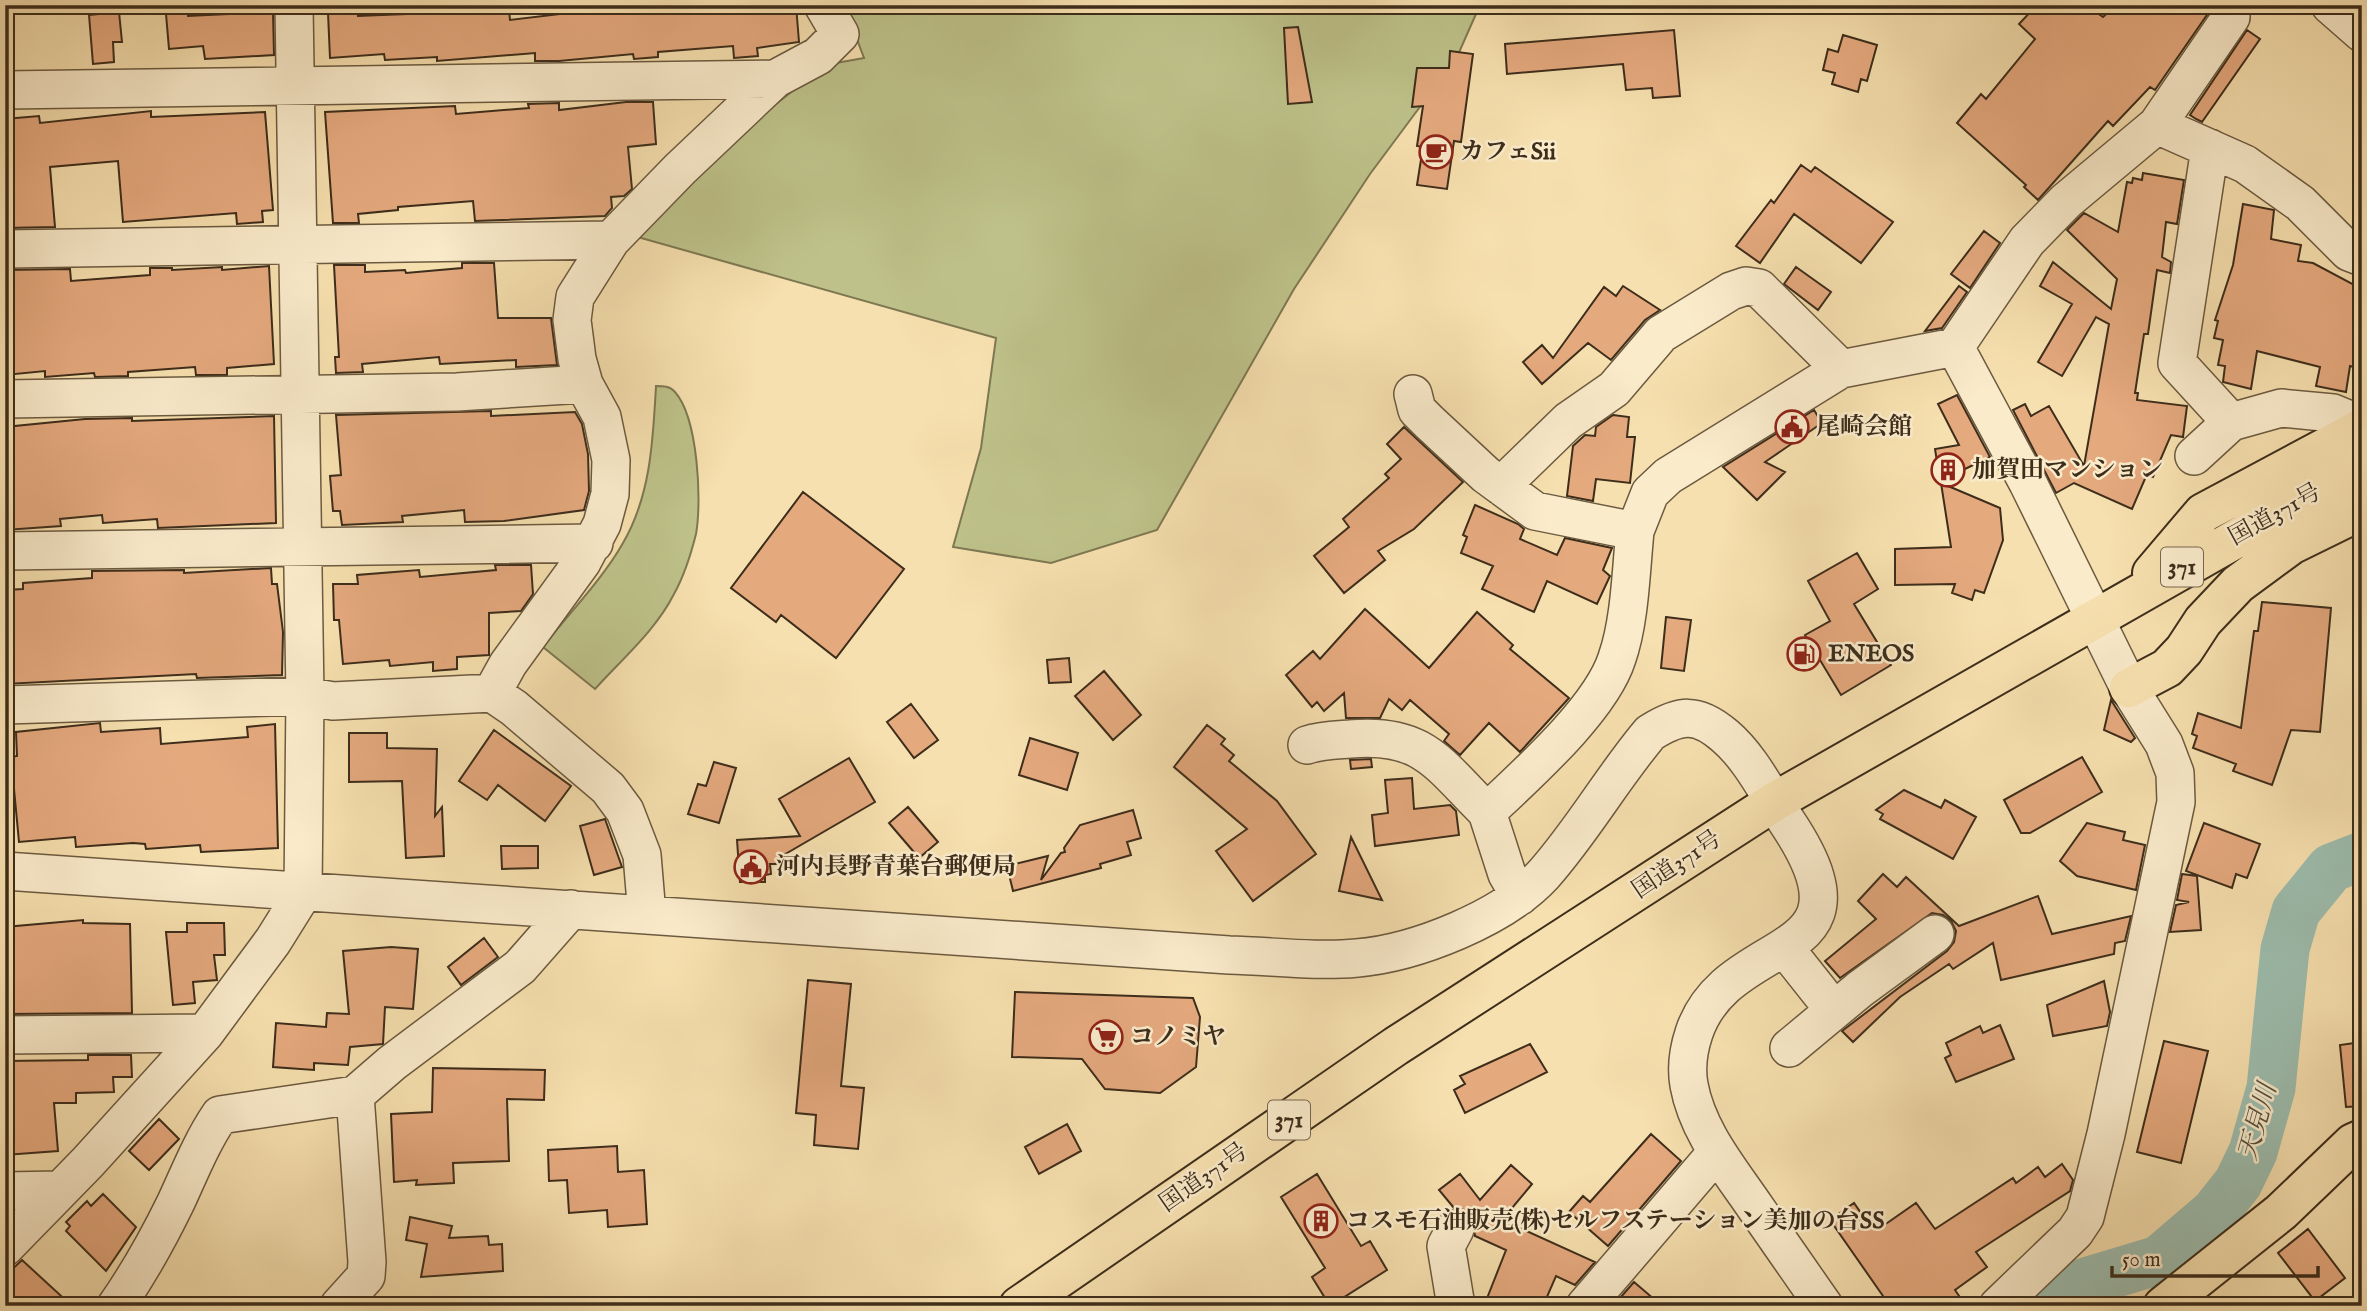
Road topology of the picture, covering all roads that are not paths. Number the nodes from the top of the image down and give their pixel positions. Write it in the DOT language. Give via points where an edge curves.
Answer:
graph roads {
  1 [pos="294,5"];
  2 [pos="823,5"];
  3 [pos="2229,5"];
  4 [pos="2330,5"];
  5 [pos="2362,33"];
  6 [pos="775,79"];
  7 [pos="295,85"];
  8 [pos="5,90"];
  9 [pos="2157,125"];
  10 [pos="2210,148"];
  11 [pos="611,240"];
  12 [pos="298,243"];
  13 [pos="5,249"];
  14 [pos="2362,257"];
  15 [pos="1955,347"];
  16 [pos="1841,369"];
  17 [pos="584,384"];
  18 [pos="1413,394"];
  19 [pos="300,395"];
  20 [pos="5,399"];
  21 [pos="2231,422"];
  22 [pos="2362,426"];
  23 [pos="2194,456"];
  24 [pos="2362,467"];
  25 [pos="1501,486"];
  26 [pos="2362,510"];
  27 [pos="1635,531"];
  28 [pos="594,543"];
  29 [pos="303,547"];
  30 [pos="5,551"];
  31 [pos="2134,594"];
  32 [pos="2094,617"];
  33 [pos="2129,688"];
  34 [pos="492,693"];
  35 [pos="305,696"];
  36 [pos="5,705"];
  37 [pos="1307,745"];
  38 [pos="1774,802"];
  39 [pos="1487,812"];
  40 [pos="5,871"];
  41 [pos="303,893"];
  42 [pos="1520,896"];
  43 [pos="570,909"];
  44 [pos="647,915"];
  45 [pos="1935,934"];
  46 [pos="1784,947"];
  47 [pos="1834,1010"];
  48 [pos="205,1033"];
  49 [pos="5,1035"];
  50 [pos="1789,1048"];
  51 [pos="355,1095"];
  52 [pos="2362,1139"];
  53 [pos="1717,1152"];
  54 [pos="58,1190"];
  55 [pos="5,1191"];
  56 [pos="1455,1229"];
  57 [pos="5,1247"];
  58 [pos="116,1306"];
  59 [pos="339,1306"];
  60 [pos="1019,1306"];
  61 [pos="1456,1306"];
  62 [pos="1586,1306"];
  63 [pos="1824,1306"];
  64 [pos="1998,1306"];
  65 [pos="2163,1306"];
  1 -- 7 [label="street"];
  2 -- 6 [label="street" via="840,34 818,56"];
  3 -- 9 [label="street" via="2231,18"];
  4 -- 5 [label="street"];
  6 -- 7 [label="street"];
  6 -- 11 [label="street"];
  7 -- 8 [label="street"];
  7 -- 12 [label="street"];
  9 -- 10 [label="street"];
  9 -- 15 [label="street" via="2066,201 2027,241"];
  10 -- 14 [label="street" via="2245,164 2300,203 2349,251"];
  10 -- 21 [label="street" via="2177,363"];
  11 -- 12 [label="street"];
  11 -- 17 [label="street" via="575,297 572,320"];
  12 -- 13 [label="street"];
  12 -- 19 [label="street"];
  15 -- 16 [label="street"];
  15 -- 32 [label="street"];
  16 -- 25 [label="street" via="1759,288 1731,291 1661,334 1614,389 1567,421"];
  16 -- 27 [label="street" via="1668,476 1650,493"];
  17 -- 19 [label="street"];
  17 -- 28 [label="street" via="602,417 611,460 610,494"];
  18 -- 25 [label="street" via="1417,410"];
  19 -- 20 [label="street"];
  19 -- 29 [label="street"];
  21 -- 22 [label="street" via="2281,408 2333,412"];
  21 -- 23 [label="street"];
  22 -- 31 [label="highway, 371" via="2203,513"];
  24 -- 31 [label="highway, 国道371号 / 371"];
  25 -- 27 [label="street" via="1535,511"];
  26 -- 33 [label="highway, 371" via="2291,545 2238,584 2167,668"];
  27 -- 39 [label="street" via="1617,659 1600,690 1559,742"];
  28 -- 29 [label="street"];
  28 -- 34 [label="street"];
  29 -- 30 [label="street"];
  29 -- 35 [label="street"];
  31 -- 32 [label="highway, 国道371号 / 371"];
  32 -- 33 [label="street"];
  32 -- 38 [label="highway, 国道371号 / 371"];
  33 -- 64 [label="street" via="2164,744 2175,773 2176,802 2104,1146 2085,1217"];
  34 -- 35 [label="street" via="333,701"];
  34 -- 44 [label="street" via="608,788 625,811 642,855"];
  35 -- 36 [label="street"];
  35 -- 41 [label="street"];
  37 -- 39 [label="street" via="1377,737 1406,741 1449,773"];
  38 -- 42 [label="street" via="1736,746 1709,722 1685,717 1668,721 1650,733 1543,875"];
  38 -- 46 [label="street" via="1807,851 1821,897 1810,927"];
  38 -- 60 [label="highway, 国道371号 / 371" via="1396,1046"];
  39 -- 42 [label="street" via="1507,874"];
  40 -- 41 [label="street"];
  41 -- 43 [label="street"];
  41 -- 48 [label="street"];
  42 -- 44 [label="street" via="1436,939 1358,958 1229,955"];
  43 -- 44 [label="street"];
  43 -- 51 [label="street" via="520,967"];
  45 -- 47 [label="street"];
  46 -- 47 [label="street"];
  46 -- 53 [label="street" via="1732,978 1710,999 1689,1048 1688,1084"];
  47 -- 50 [label="street"];
  48 -- 49 [label="street"];
  48 -- 54 [label="street"];
  51 -- 58 [label="street" via="220,1115 204,1138 141,1270"];
  51 -- 59 [label="street" via="368,1262 366,1276"];
  52 -- 65 [label="highway" via="2281,1212"];
  53 -- 62 [label="street"];
  53 -- 63 [label="street"];
  54 -- 55 [label="street"];
  54 -- 57 [label="street"];
  56 -- 61 [label="street" via="1446,1246"];
}
